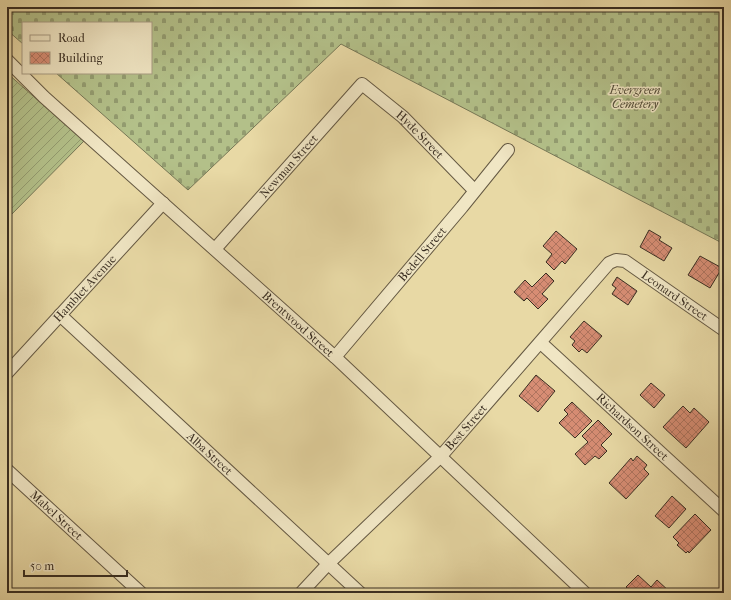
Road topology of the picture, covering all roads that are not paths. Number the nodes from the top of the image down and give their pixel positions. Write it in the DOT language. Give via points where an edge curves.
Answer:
graph roads {
  1 [pos="7,60"];
  2 [pos="362,84"];
  3 [pos="508,150"];
  4 [pos="474,190"];
  5 [pos="163,203"];
  6 [pos="215,249"];
  7 [pos="625,261"];
  8 [pos="60,315"];
  9 [pos="724,330"];
  10 [pos="541,343"];
  11 [pos="335,357"];
  12 [pos="7,373"];
  13 [pos="441,456"];
  14 [pos="7,470"];
  15 [pos="724,511"];
  16 [pos="328,564"];
  17 [pos="141,593"];
  18 [pos="301,593"];
  19 [pos="360,593"];
  20 [pos="585,593"];
  1 -- 5 [label="street, Brentwood Street"];
  2 -- 4 [label="street, Hyde Street" via="403,117"];
  2 -- 6 [label="street, Newman Street"];
  3 -- 4 [label="street, Bedell Street"];
  4 -- 11 [label="street, Bedell Street"];
  5 -- 6 [label="street, Brentwood Street"];
  5 -- 8 [label="street, Hamblet Avenue"];
  6 -- 11 [label="street, Brentwood Street"];
  7 -- 9 [label="street, Leonard Street"];
  7 -- 10 [label="street, Best Street" via="616,260 609,263"];
  8 -- 12 [label="street, Hamblet Avenue"];
  8 -- 16 [label="street, Alba Street"];
  10 -- 13 [label="street, Best Street"];
  10 -- 15 [label="street, Richardson Street"];
  11 -- 13 [label="street, Brentwood Street"];
  13 -- 16 [label="street, Best Street"];
  13 -- 20 [label="street, Brentwood Street"];
  14 -- 17 [label="street, Mabel Street"];
  16 -- 18 [label="street, Best Street"];
  16 -- 19 [label="street, Alba Street"];
}
